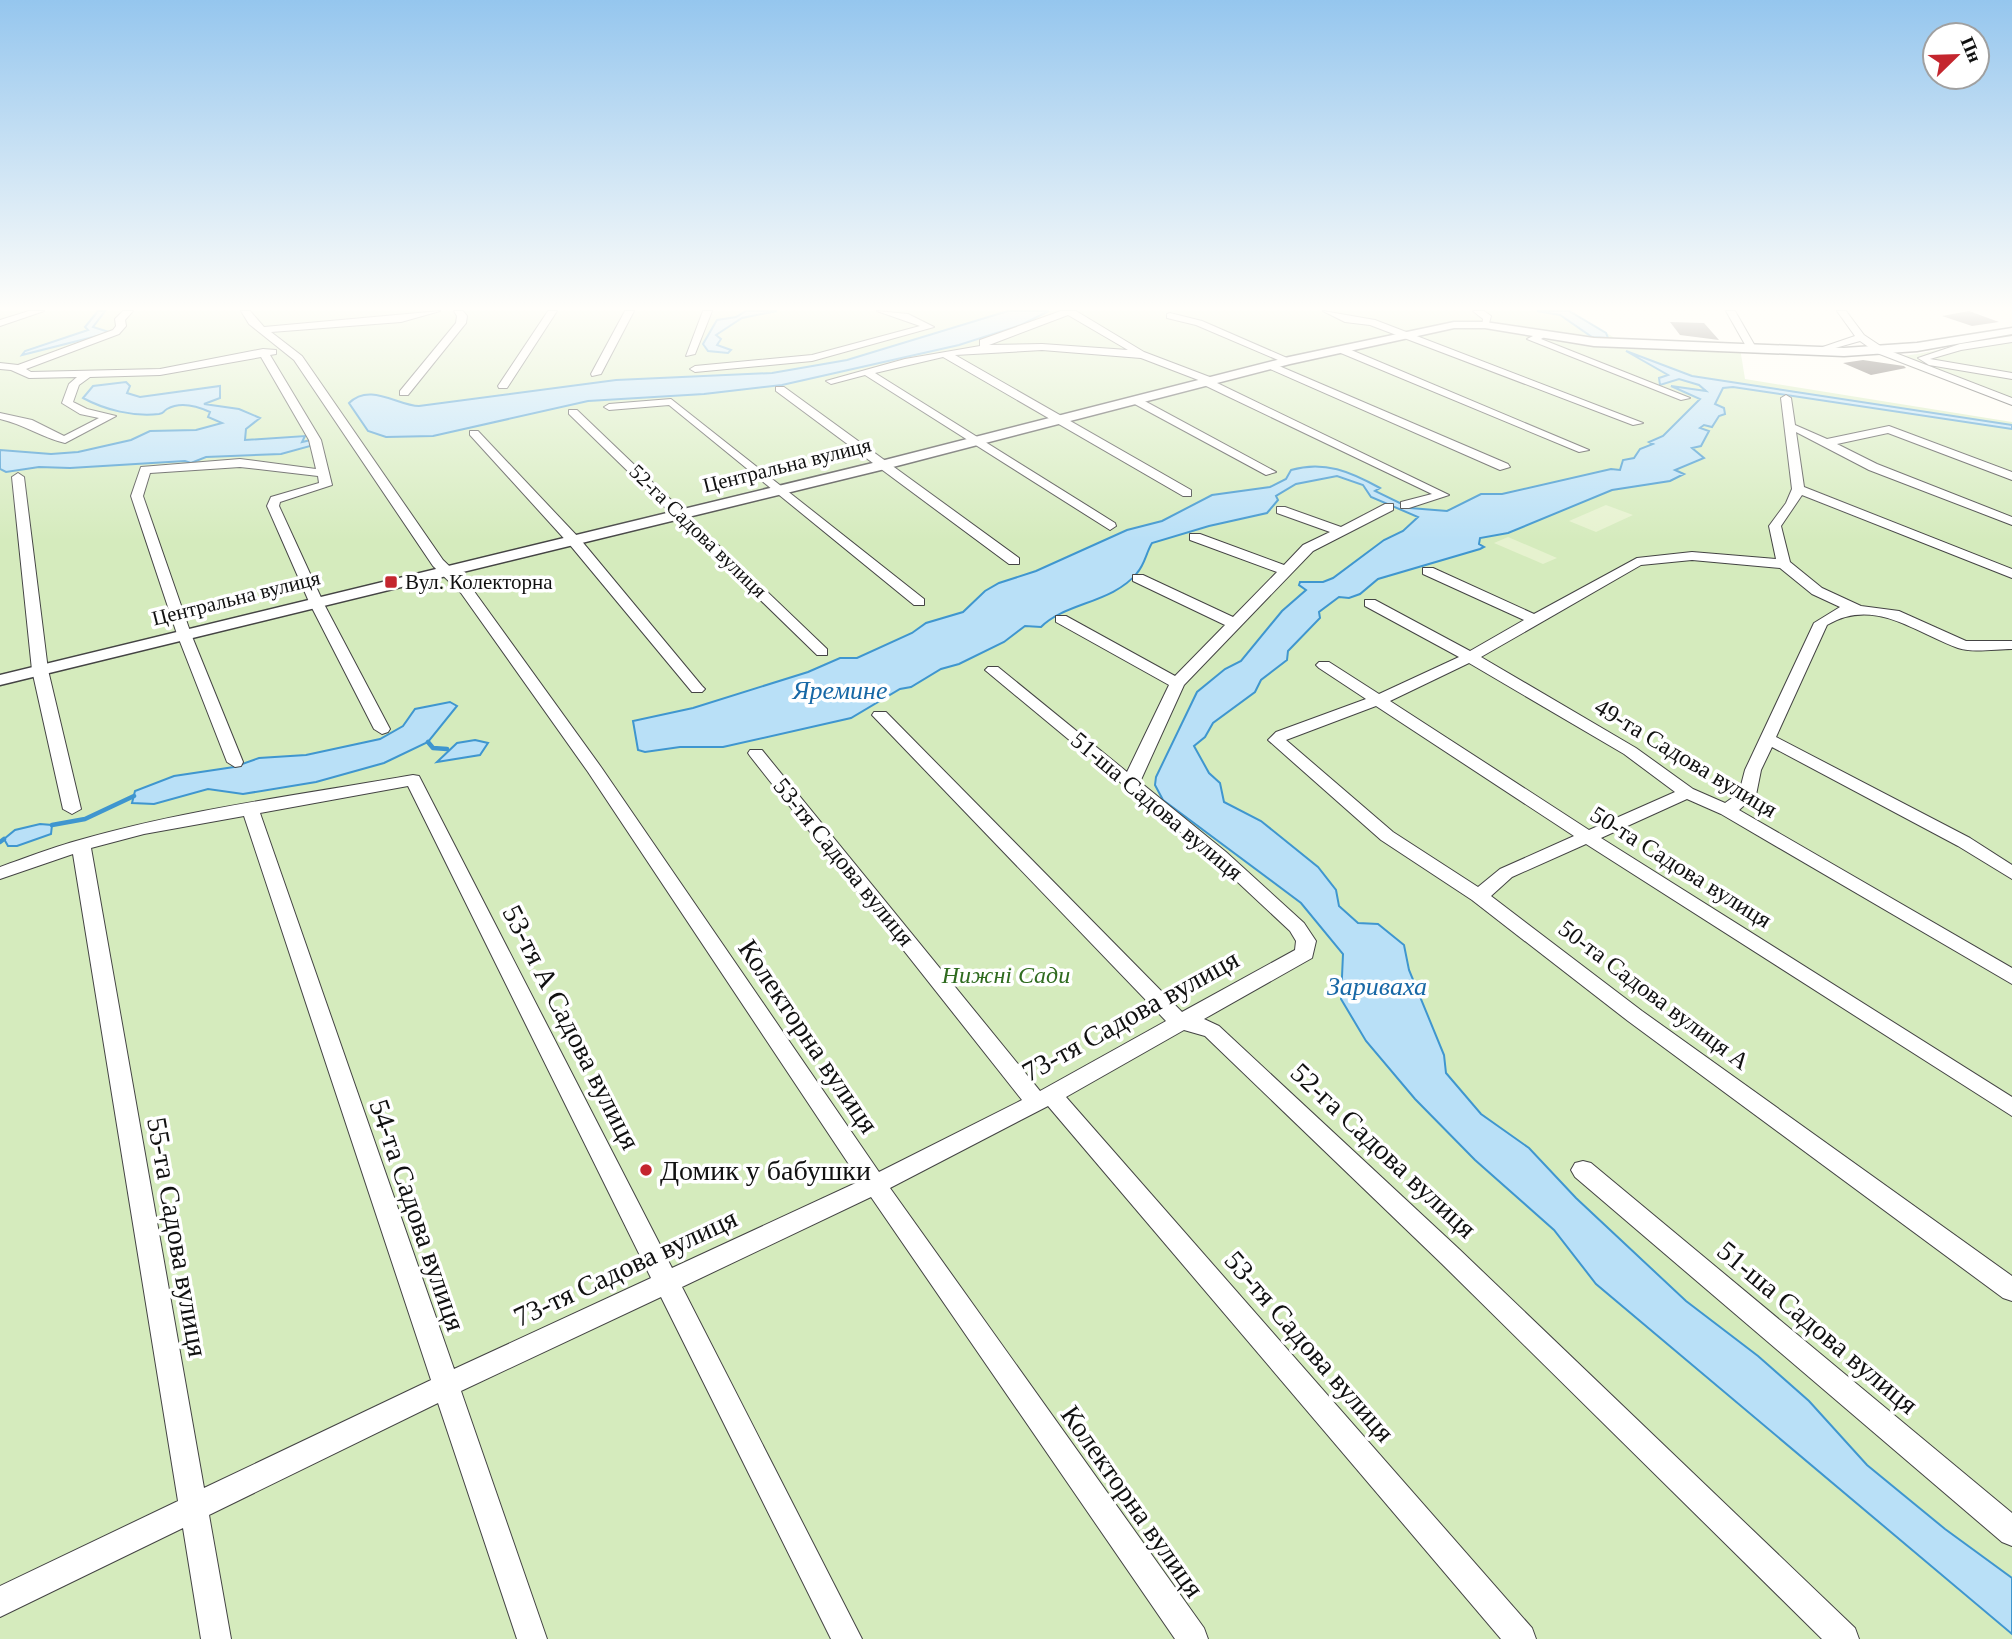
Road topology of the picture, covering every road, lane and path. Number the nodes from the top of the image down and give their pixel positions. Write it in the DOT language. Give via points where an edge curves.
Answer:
graph roads {
  1 [pos="73,387"];
  2 [pos="284,387"];
  3 [pos="318,387"];
  4 [pos="408,387"];
  5 [pos="892,387"];
  6 [pos="1003,387"];
  7 [pos="1184,387"];
  8 [pos="1222,387"];
  9 [pos="1321,387"];
  10 [pos="1433,387"];
  11 [pos="1544,387"];
  12 [pos="1658,387"];
  13 [pos="1975,387"];
  14 [pos="780,389"];
  15 [pos="404,393"];
  16 [pos="1685,398"];
  17 [pos="1786,398"];
  18 [pos="1135,400"];
  19 [pos="2012,402"];
  20 [pos="609,407"];
  21 [pos="573,412"];
  22 [pos="0,416"];
  23 [pos="1058,419"];
  24 [pos="1636,423"];
  25 [pos="1788,427"];
  26 [pos="474,433"];
  27 [pos="977,440"];
  28 [pos="1823,443"];
  29 [pos="1583,450"];
  30 [pos="884,465"];
  31 [pos="1504,467"];
  32 [pos="1270,472"];
  33 [pos="2012,476"];
  34 [pos="18,477"];
  35 [pos="324,479"];
  36 [pos="782,489"];
  37 [pos="1798,489"];
  38 [pos="1187,493"];
  39 [pos="1405,505"];
  40 [pos="1389,508"];
  41 [pos="1281,510"];
  42 [pos="682,514"];
  43 [pos="2012,521"];
  44 [pos="1110,526"];
  45 [pos="1341,531"];
  46 [pos="1195,537"];
  47 [pos="573,540"];
  48 [pos="1014,561"];
  49 [pos="1784,564"];
  50 [pos="1284,570"];
  51 [pos="447,571"];
  52 [pos="1428,571"];
  53 [pos="2012,574"];
  54 [pos="1138,578"];
  55 [pos="316,601"];
  56 [pos="919,602"];
  57 [pos="1370,603"];
  58 [pos="1858,610"];
  59 [pos="1061,619"];
  60 [pos="1535,620"];
  61 [pos="1236,624"];
  62 [pos="184,634"];
  63 [pos="2012,645"];
  64 [pos="822,652"];
  65 [pos="1469,657"];
  66 [pos="1324,665"];
  67 [pos="40,670"];
  68 [pos="993,670"];
  69 [pos="0,680"];
  70 [pos="1177,683"];
  71 [pos="696,689"];
  72 [pos="1379,700"];
  73 [pos="880,715"];
  74 [pos="382,729"];
  75 [pos="1768,739"];
  76 [pos="756,753"];
  77 [pos="235,762"];
  78 [pos="1130,784"];
  79 [pos="1687,793"];
  80 [pos="250,808"];
  81 [pos="72,809"];
  82 [pos="1727,810"];
  83 [pos="1589,838"];
  84 [pos="82,845"];
  85 [pos="0,873"];
  86 [pos="2012,873"];
  87 [pos="1479,896"];
  88 [pos="1305,953"];
  89 [pos="2012,977"];
  90 [pos="1180,1022"];
  91 [pos="1044,1098"];
  92 [pos="2012,1108"];
  93 [pos="1583,1170"];
  94 [pos="875,1185"];
  95 [pos="668,1283"];
  96 [pos="2012,1290"];
  97 [pos="444,1386"];
  98 [pos="193,1509"];
  99 [pos="2012,1532"];
  100 [pos="0,1602"];
  101 [pos="216,1639"];
  102 [pos="532,1639"];
  103 [pos="847,1639"];
  104 [pos="1193,1639"];
  105 [pos="1521,1639"];
  106 [pos="1844,1639"];
  1 -- 22 [label="street" via="66,403 84,412 110,416 65,440 28,422"];
  2 -- 35 [label="street" via="315,440"];
  3 -- 51 [label="street, Колекторна вулиця"];
  4 -- 15 [label="street"];
  5 -- 27 [label="street"];
  6 -- 23 [label="street"];
  7 -- 18 [label="street, Центральна вулиця"];
  8 -- 39 [label="street" via="1443,495"];
  9 -- 31 [label="street"];
  10 -- 29 [label="street"];
  11 -- 24 [label="street"];
  12 -- 16 [label="street"];
  13 -- 19 [label="street"];
  14 -- 30 [label="street"];
  17 -- 25 [label="street"];
  18 -- 23 [label="street, Центральна вулиця"];
  18 -- 32 [label="street"];
  20 -- 36 [label="street" via="671,402"];
  21 -- 42 [label="street, 52-га Садова вулиця"];
  23 -- 27 [label="street, Центральна вулиця"];
  23 -- 38 [label="street"];
  25 -- 28 [label="street"];
  25 -- 37 [label="street"];
  26 -- 47 [label="street"];
  27 -- 30 [label="street, Центральна вулиця"];
  27 -- 44 [label="street"];
  28 -- 33 [label="street" via="1889,429"];
  28 -- 43 [label="street"];
  30 -- 36 [label="street, Центральна вулиця"];
  30 -- 48 [label="street"];
  34 -- 67 [label="street"];
  35 -- 55 [label="street" via="275,500 273,506"];
  35 -- 62 [label="street" via="240,463 145,470 137,496"];
  36 -- 42 [label="street, Центральна вулиця"];
  36 -- 56 [label="street" via="832,535"];
  37 -- 49 [label="street" via="1775,526"];
  37 -- 53 [label="street"];
  40 -- 45 [label="street"];
  41 -- 45 [label="street"];
  42 -- 47 [label="street, Центральна вулиця"];
  42 -- 64 [label="street, 52-га Садова вулиця"];
  45 -- 50 [label="street" via="1308,548"];
  46 -- 50 [label="street"];
  47 -- 51 [label="street, Центральна вулиця"];
  47 -- 71 [label="street"];
  49 -- 58 [label="street" via="1802,582"];
  49 -- 60 [label="street" via="1654,558 1637,562"];
  50 -- 61 [label="street"];
  51 -- 55 [label="street, Центральна вулиця"];
  51 -- 94 [label="street, Колекторна вулиця" via="466,590 596,771"];
  52 -- 60 [label="street"];
  54 -- 61 [label="street"];
  55 -- 62 [label="street, Центральна вулиця"];
  55 -- 74 [label="street"];
  57 -- 65 [label="street, 49-та Садова вулиця"];
  58 -- 63 [label="street" via="1894,614 1964,645"];
  58 -- 75 [label="street" via="1841,611 1821,623"];
  59 -- 70 [label="street"];
  60 -- 65 [label="street"];
  61 -- 70 [label="street"];
  62 -- 67 [label="street, Центральна вулиця"];
  62 -- 77 [label="street"];
  65 -- 72 [label="street"];
  65 -- 79 [label="street, 49-та Садова вулиця" via="1630,751"];
  66 -- 72 [label="street, 50-та Садова вулиця"];
  67 -- 69 [label="street, Центральна вулиця"];
  67 -- 81 [label="street"];
  68 -- 78 [label="street, 51-ша Садова вулиця"];
  70 -- 78 [label="street"];
  72 -- 83 [label="street, 50-та Садова вулиця"];
  72 -- 87 [label="street, 50-та Садова вулиця А" via="1277,737 1279,744 1387,835"];
  73 -- 90 [label="street, 52-га Садова вулиця"];
  75 -- 82 [label="street" via="1746,795"];
  75 -- 86 [label="street" via="1964,842"];
  76 -- 91 [label="street, 53-тя Садова вулиця"];
  78 -- 88 [label="street, 51-ша Садова вулиця" via="1220,856 1297,927 1306,941"];
  79 -- 82 [label="street, 49-та Садова вулиця"];
  79 -- 83 [label="street"];
  80 -- 84 [label="street"];
  80 -- 95 [label="street, 53-тя А Садова вулиця" via="413,780"];
  80 -- 97 [label="street, 54-та Садова вулиця"];
  82 -- 89 [label="street, 49-та Садова вулиця"];
  83 -- 87 [label="street" via="1506,873"];
  83 -- 92 [label="street, 50-та Садова вулиця"];
  84 -- 85 [label="street"];
  84 -- 98 [label="street, 55-та Садова вулиця"];
  87 -- 96 [label="street, 50-та Садова вулиця А" via="1635,1016"];
  88 -- 90 [label="street, 73-тя Садова вулиця"];
  90 -- 91 [label="street, 73-тя Садова вулиця"];
  90 -- 106 [label="street, 52-га Садова вулиця" via="1212,1031"];
  91 -- 94 [label="street, 73-тя Садова вулиця"];
  91 -- 105 [label="street, 53-тя Садова вулиця"];
  93 -- 99 [label="street, 51-ша Садова вулиця"];
  94 -- 95 [label="street, 73-тя Садова вулиця"];
  94 -- 104 [label="street, Колекторна вулиця"];
  95 -- 97 [label="street, 73-тя Садова вулиця"];
  95 -- 103 [label="street, 53-тя А Садова вулиця"];
  97 -- 98 [label="street, 73-тя Садова вулиця"];
  97 -- 102 [label="street, 54-та Садова вулиця"];
  98 -- 100 [label="street, 73-тя Садова вулиця"];
  98 -- 101 [label="street, 55-та Садова вулиця"];
}
